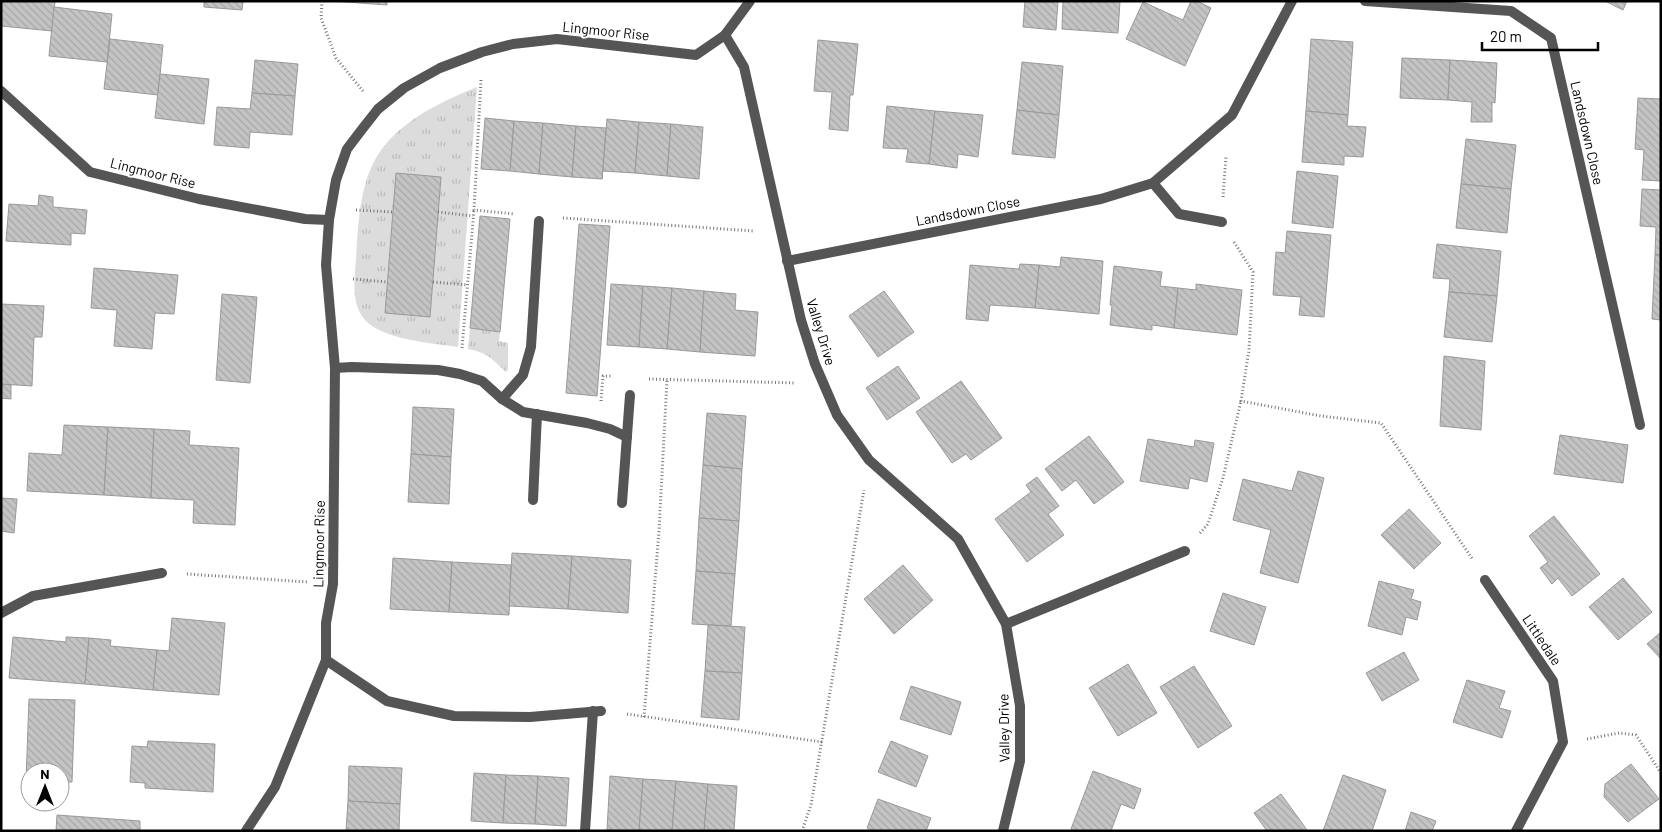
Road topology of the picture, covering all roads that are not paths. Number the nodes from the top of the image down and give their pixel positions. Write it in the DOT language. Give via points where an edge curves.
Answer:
graph roads {
  1 [pos="750,1"];
  2 [pos="1292,1"];
  3 [pos="1365,1"];
  4 [pos="725,35"];
  5 [pos="1,91"];
  6 [pos="1153,183"];
  7 [pos="329,220"];
  8 [pos="539,221"];
  9 [pos="1222,222"];
  10 [pos="787,261"];
  11 [pos="335,368"];
  12 [pos="630,395"];
  13 [pos="502,399"];
  14 [pos="537,414"];
  15 [pos="1640,425"];
  16 [pos="627,437"];
  17 [pos="533,500"];
  18 [pos="622,503"];
  19 [pos="1185,551"];
  20 [pos="162,573"];
  21 [pos="1485,580"];
  22 [pos="1,613"];
  23 [pos="1006,624"];
  24 [pos="326,660"];
  25 [pos="246,831"];
  26 [pos="584,831"];
  27 [pos="1003,831"];
  28 [pos="1516,831"];
  1 -- 4 [label="street"];
  2 -- 6 [label="street, Landsdown Close" via="1232,115"];
  3 -- 15 [label="street, Landsdown Close" via="1510,11 1551,38"];
  4 -- 7 [label="street, Lingmoor Rise" via="696,54 557,39 513,44 440,68 404,88 362,128 348,149 336,180"];
  4 -- 10 [label="street, Valley Drive" via="744,68"];
  5 -- 7 [label="street, Lingmoor Rise" via="90,172 199,199 305,219"];
  6 -- 9 [label="street" via="1179,214"];
  6 -- 10 [label="street, Landsdown Close" via="1101,199"];
  7 -- 11 [label="street, Lingmoor Rise" via="326,265"];
  8 -- 13 [label="street" via="531,346 523,375"];
  10 -- 23 [label="street, Valley Drive" via="815,364 837,415 869,460 958,539"];
  11 -- 13 [label="street" via="438,370 460,374 482,381"];
  11 -- 24 [label="street, Lingmoor Rise" via="334,584 326,623"];
  12 -- 16 [label="street"];
  13 -- 14 [label="street" via="523,412"];
  14 -- 16 [label="street" via="610,429"];
  14 -- 17 [label="street"];
  16 -- 18 [label="street"];
  19 -- 23 [label="street"];
  20 -- 22 [label="street" via="32,596"];
  21 -- 28 [label="street, Littledale" via="1553,681 1563,742"];
  23 -- 27 [label="street, Valley Drive" via="1020,706 1020,760"];
  24 -- 25 [label="street, Lingmoor Rise" via="275,787"];
  24 -- 26 [label="street" via="387,701 454,716 530,717 597,711"];
}
